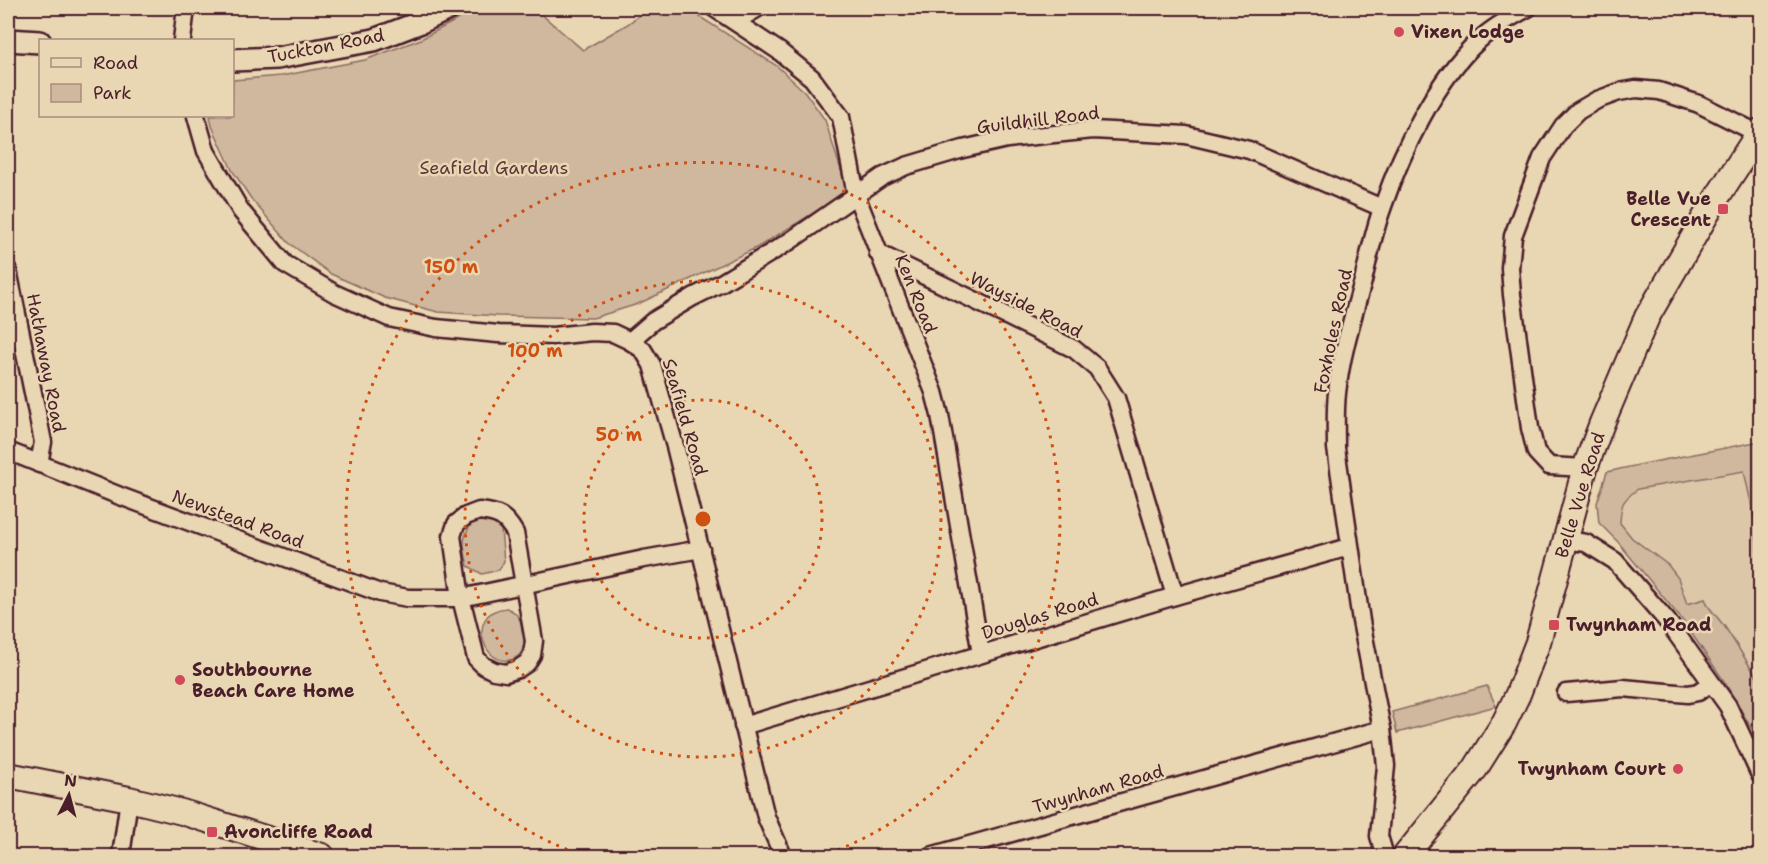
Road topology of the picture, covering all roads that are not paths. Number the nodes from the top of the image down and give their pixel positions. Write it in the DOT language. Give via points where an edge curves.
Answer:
graph roads {
  1 [pos="186,8"];
  2 [pos="450,8"];
  3 [pos="714,8"];
  4 [pos="758,8"];
  5 [pos="1528,8"];
  6 [pos="736,21"];
  7 [pos="182,39"];
  8 [pos="8,40"];
  9 [pos="39,42"];
  10 [pos="234,60"];
  11 [pos="196,117"];
  12 [pos="1760,133"];
  13 [pos="856,195"];
  14 [pos="1382,208"];
  15 [pos="878,253"];
  16 [pos="8,272"];
  17 [pos="630,341"];
  18 [pos="8,451"];
  19 [pos="39,464"];
  20 [pos="1585,468"];
  21 [pos="1566,540"];
  22 [pos="1350,547"];
  23 [pos="701,549"];
  24 [pos="524,585"];
  25 [pos="1174,596"];
  26 [pos="461,598"];
  27 [pos="981,654"];
  28 [pos="1711,683"];
  29 [pos="1566,693"];
  30 [pos="743,726"];
  31 [pos="1382,729"];
  32 [pos="8,775"];
  33 [pos="1761,775"];
  34 [pos="129,799"];
  35 [pos="121,856"];
  36 [pos="322,856"];
  37 [pos="783,856"];
  38 [pos="930,856"];
  39 [pos="1385,856"];
  40 [pos="1405,856"];
  1 -- 7 [label="street"];
  2 -- 10 [label="street, Tuckton Road" via="374,40 277,58"];
  3 -- 6 [label="street, Ken Road"];
  4 -- 6 [label="street"];
  5 -- 14 [label="street, Foxholes Road" via="1478,41 1439,89 1399,162"];
  6 -- 13 [label="street, Ken Road" via="812,78 840,117"];
  8 -- 9 [label="street"];
  11 -- 17 [label="street, Seafield Road" via="206,151 241,211 285,264 334,293 389,318 436,328 553,336 613,333"];
  12 -- 20 [label="main road, Belle Vue Road" via="1712,205 1647,317"];
  12 -- 20 [label="street" via="1699,104 1659,91 1636,89 1597,100 1578,111 1542,158 1513,236 1513,306 1536,452 1549,466"];
  13 -- 14 [label="street, Guildhill Road" via="906,166 963,149 1007,139 1093,130 1186,135 1220,142 1249,150"];
  13 -- 15 [label="street, Ken Road"];
  13 -- 17 [label="street, Guildhill Road" via="790,241 653,321"];
  14 -- 22 [label="street, Foxholes Road" via="1337,391 1336,448"];
  15 -- 25 [label="street, Wayside Road" via="1074,349 1097,368 1116,398"];
  15 -- 27 [label="street, Ken Road" via="937,403"];
  16 -- 19 [label="street, Hathaway Road" via="43,442"];
  17 -- 23 [label="street, Seafield Road" via="643,350 652,365"];
  18 -- 19 [label="street, Newstead Road"];
  19 -- 26 [label="street, Newstead Road" via="380,593 408,598"];
  20 -- 21 [label="main road, Belle Vue Road"];
  21 -- 28 [label="street" via="1586,543 1615,561 1668,622"];
  21 -- 40 [label="main road, Belle Vue Road" via="1538,642 1504,723 1475,769"];
  22 -- 25 [label="street, Douglas Road"];
  22 -- 31 [label="street, Foxholes Road"];
  23 -- 24 [label="street, Newstead Road"];
  23 -- 30 [label="street, Seafield Road"];
  24 -- 26 [label="street, Newstead Road"];
  24 -- 26 [label="street" via="534,641 532,655 518,669 506,673 484,666 476,658"];
  24 -- 26 [label="street" via="515,533 509,522 496,513 479,511 456,524 452,536"];
  25 -- 27 [label="street, Douglas Road"];
  27 -- 30 [label="street, Douglas Road"];
  28 -- 29 [label="street" via="1688,694 1623,688"];
  28 -- 33 [label="street" via="1728,706"];
  30 -- 37 [label="street, Seafield Road" via="766,817"];
  31 -- 38 [label="street, Twynham Road"];
  31 -- 39 [label="street, Foxholes Road" via="1386,766 1379,836"];
  32 -- 34 [label="main road"];
  34 -- 35 [label="street"];
  34 -- 36 [label="main road" via="192,814"];
}
